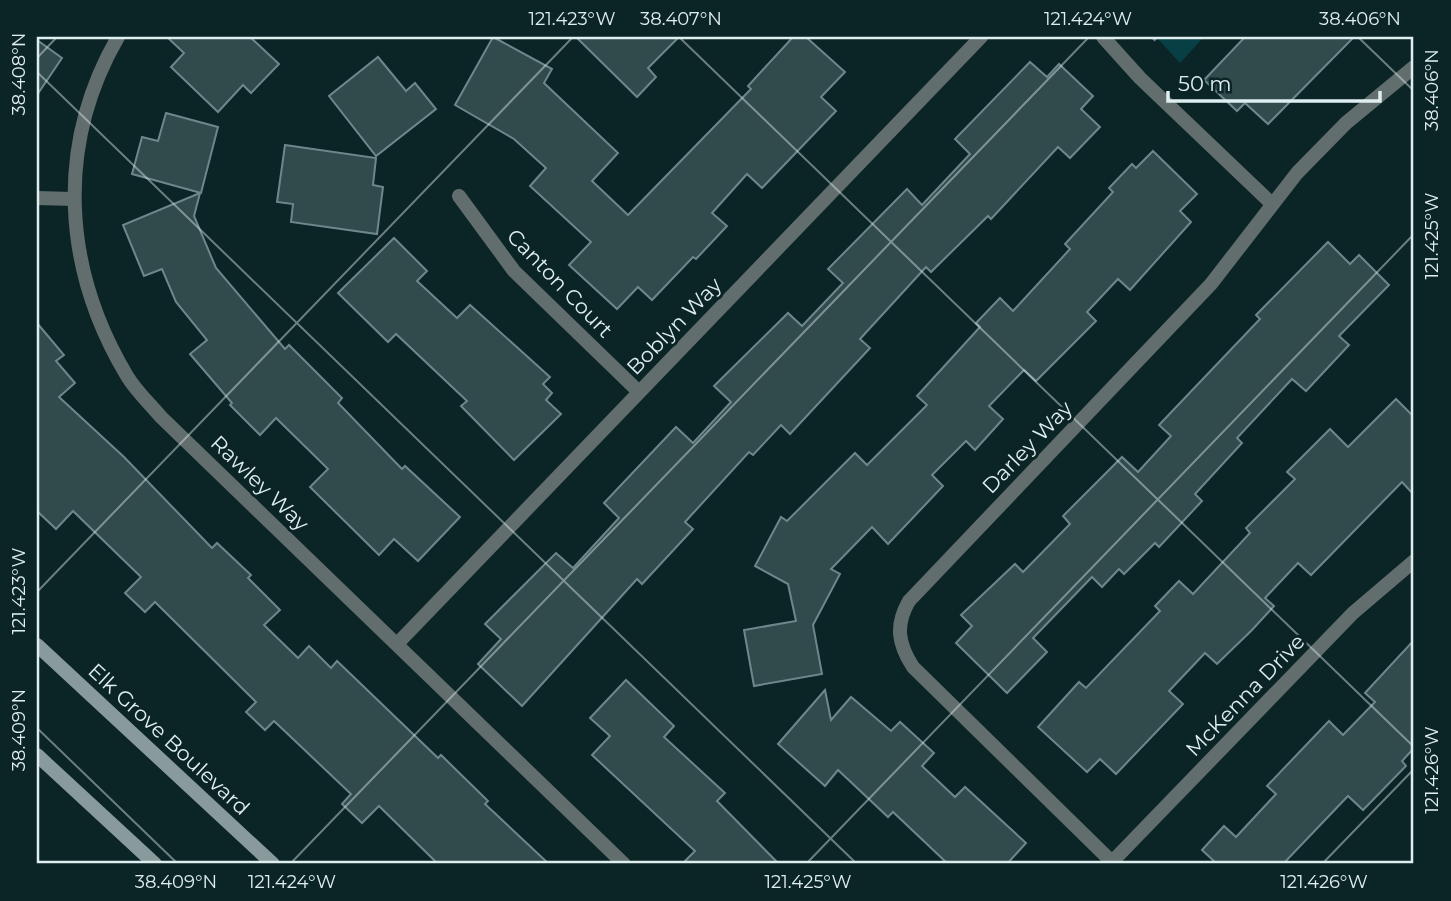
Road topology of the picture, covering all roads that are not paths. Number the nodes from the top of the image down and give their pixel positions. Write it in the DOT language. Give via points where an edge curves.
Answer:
graph roads {
  1 [pos="118,37"];
  2 [pos="981,37"];
  3 [pos="1102,37"];
  4 [pos="1414,67"];
  5 [pos="459,196"];
  6 [pos="37,198"];
  7 [pos="73,199"];
  8 [pos="1272,204"];
  9 [pos="639,392"];
  10 [pos="1414,561"];
  11 [pos="397,644"];
  12 [pos="37,645"];
  13 [pos="37,755"];
  14 [pos="1111,863"];
  15 [pos="155,864"];
  16 [pos="273,864"];
  17 [pos="624,864"];
  1 -- 7 [label="street, Rawley Way" via="90,95 77,146"];
  2 -- 9 [label="street, Boblyn Way"];
  3 -- 8 [label="street"];
  4 -- 8 [label="street, Darley Way" via="1346,123"];
  5 -- 9 [label="street, Canton Court" via="514,271"];
  6 -- 7 [label="street"];
  7 -- 11 [label="street, Rawley Way" via="82,269 97,316 128,378 161,417"];
  8 -- 14 [label="street, Darley Way" via="1210,284 909,601 901,615 900,642 913,667"];
  9 -- 11 [label="street, Boblyn Way"];
  10 -- 14 [label="street, McKenna Drive" via="1353,613"];
  11 -- 17 [label="street, Rawley Way"];
  12 -- 16 [label="main road, Elk Grove Boulevard"];
  13 -- 15 [label="main road"];
}
